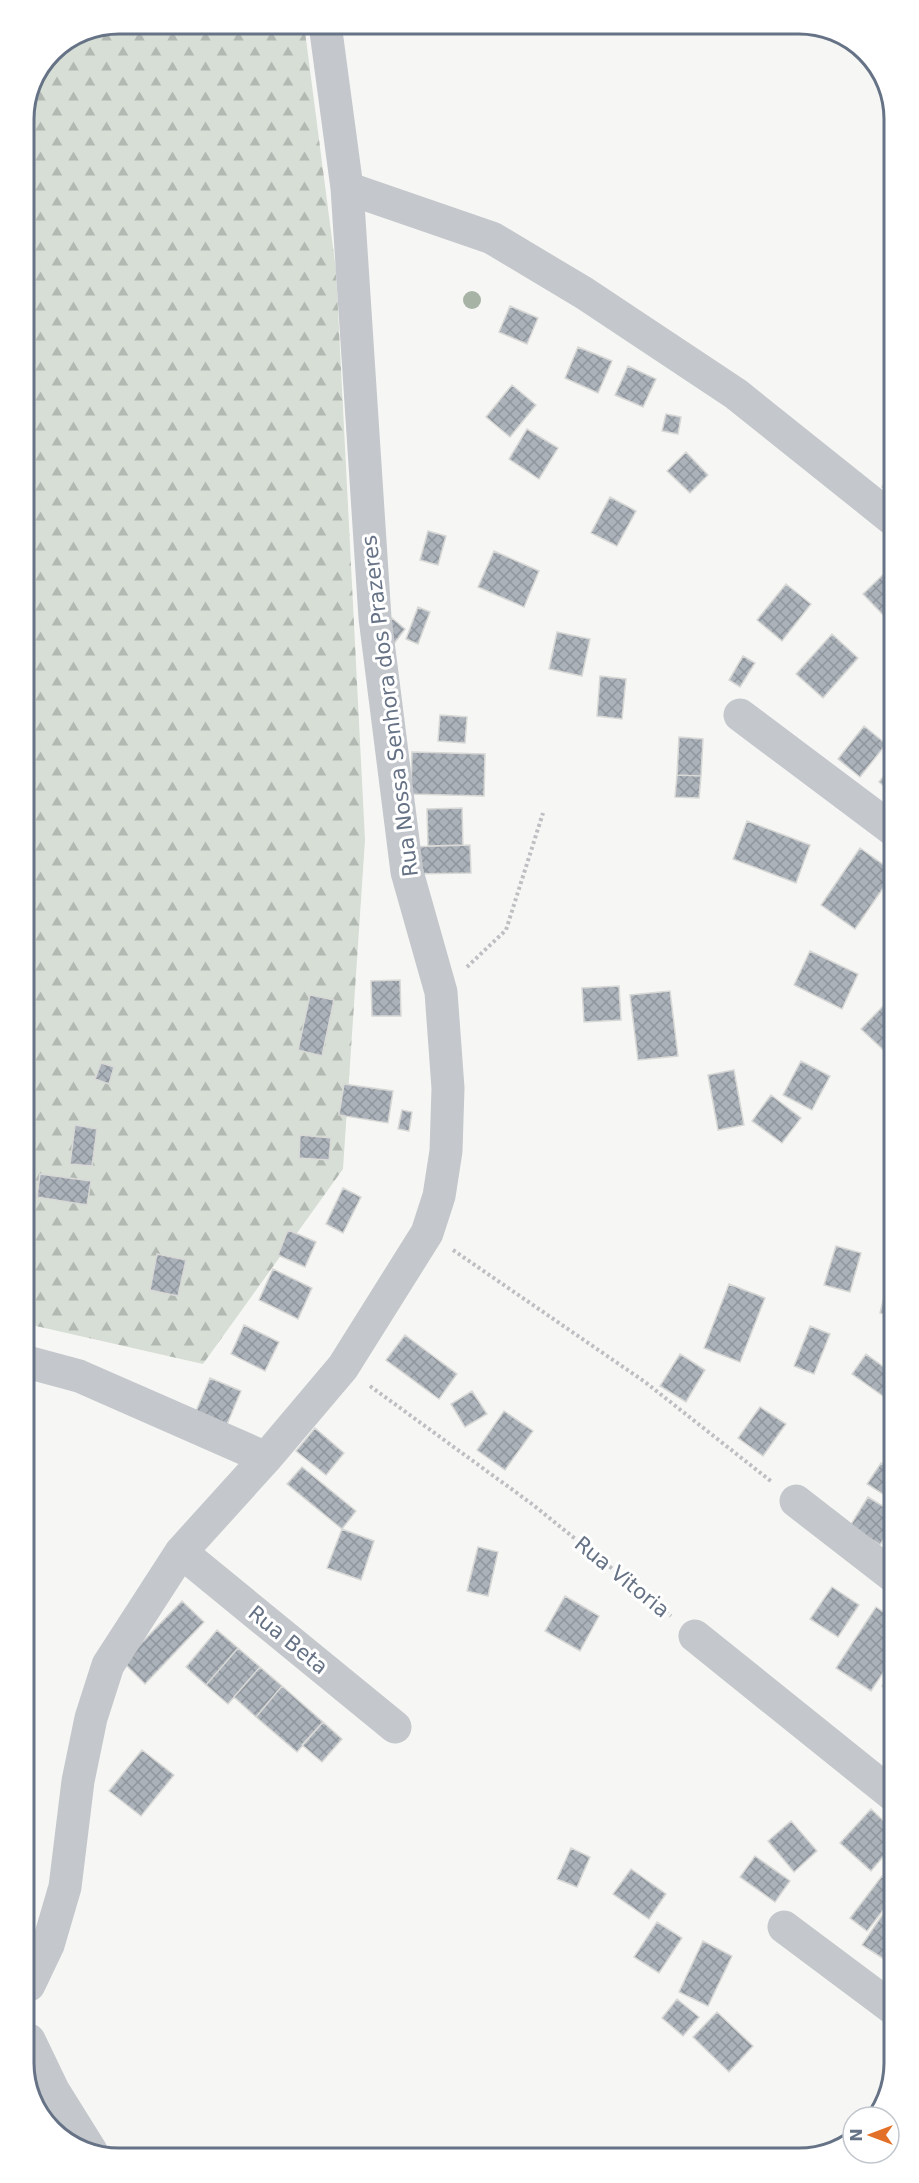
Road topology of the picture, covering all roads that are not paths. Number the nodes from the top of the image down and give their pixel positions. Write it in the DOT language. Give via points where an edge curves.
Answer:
graph roads {
  1 [pos="326,34"];
  2 [pos="347,188"];
  3 [pos="884,512"];
  4 [pos="740,715"];
  5 [pos="884,823"];
  6 [pos="34,1364"];
  7 [pos="266,1458"];
  8 [pos="796,1502"];
  9 [pos="182,1552"];
  10 [pos="884,1569"];
  11 [pos="695,1636"];
  12 [pos="395,1727"];
  13 [pos="884,1788"];
  14 [pos="784,1927"];
  15 [pos="34,1974"];
  16 [pos="884,2002"];
  17 [pos="34,2050"];
  18 [pos="85,2141"];
  1 -- 2 [label="street, Rua Nossa Senhora dos Prazeres"];
  2 -- 3 [label="street" via="492,238 584,293 736,394"];
  2 -- 7 [label="street, Rua Nossa Senhora dos Prazeres" via="375,618 407,872 441,992 448,1088 446,1151 439,1196 427,1233 343,1367"];
  4 -- 5 [label="street"];
  6 -- 7 [label="street" via="79,1376"];
  7 -- 9 [label="street, Rua Nossa Senhora dos Prazeres"];
  8 -- 10 [label="street"];
  9 -- 12 [label="street, Rua Beta"];
  9 -- 15 [label="street, Rua Nossa Senhora dos Prazeres" via="108,1665 91,1718 78,1781 65,1887 48,1945"];
  11 -- 13 [label="street"];
  14 -- 16 [label="street"];
  17 -- 18 [label="street"];
}
